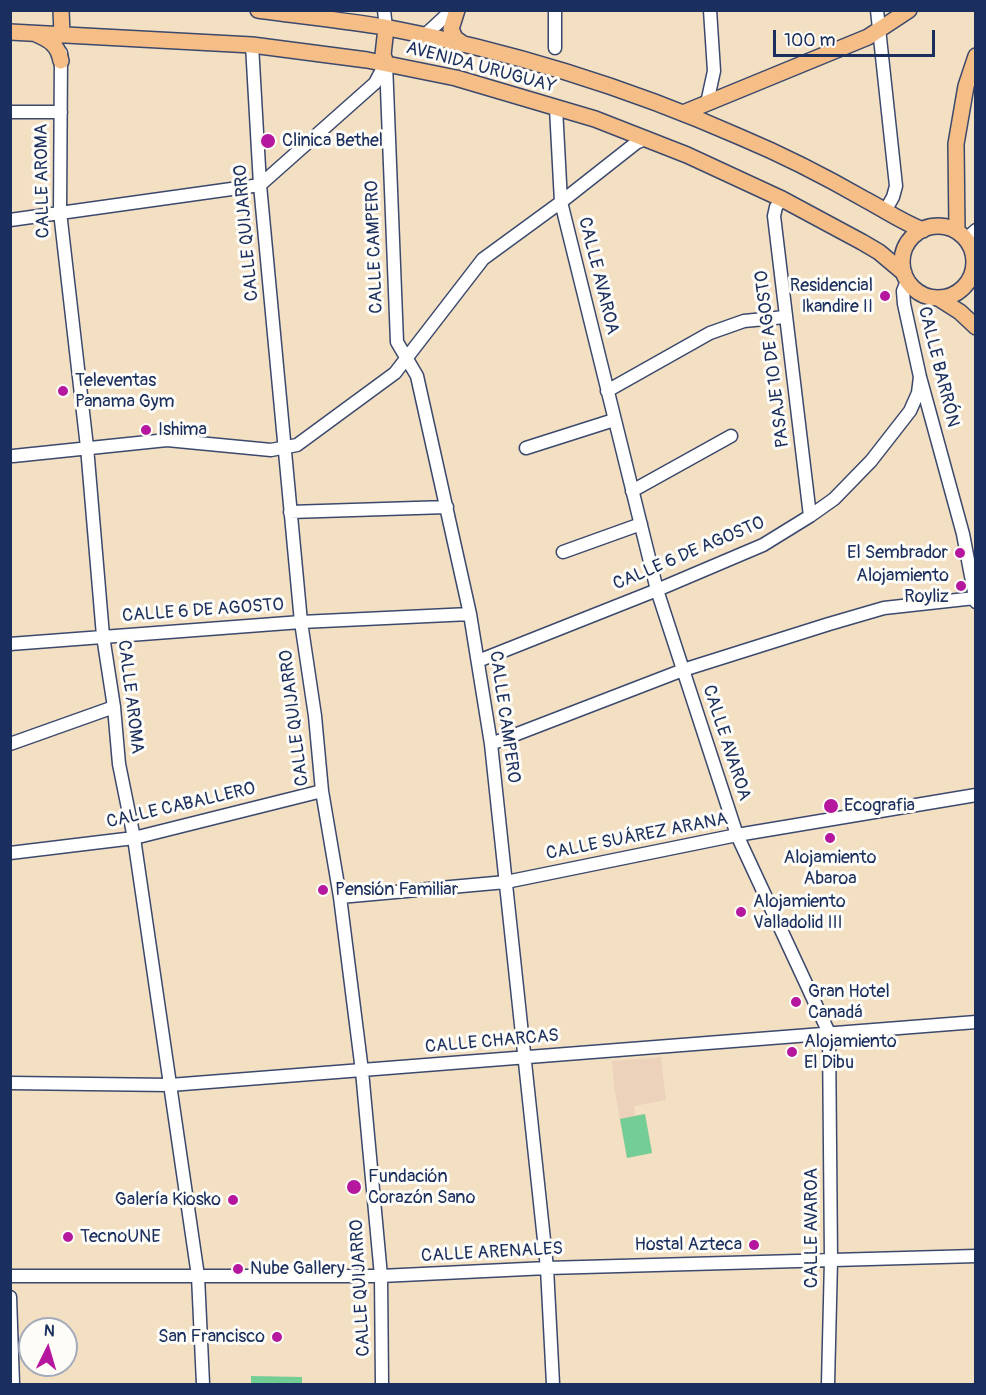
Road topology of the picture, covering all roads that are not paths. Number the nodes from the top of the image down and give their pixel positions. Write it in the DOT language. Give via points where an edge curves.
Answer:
graph roads {
  1 [pos="61,10"];
  2 [pos="258,10"];
  3 [pos="384,10"];
  4 [pos="452,10"];
  5 [pos="457,10"];
  6 [pos="555,10"];
  7 [pos="710,10"];
  8 [pos="877,10"];
  9 [pos="909,10"];
  10 [pos="386,28"];
  11 [pos="880,31"];
  12 [pos="10,32"];
  13 [pos="33,32"];
  14 [pos="62,34"];
  15 [pos="424,36"];
  16 [pos="462,43"];
  17 [pos="252,45"];
  18 [pos="555,48"];
  19 [pos="975,56"];
  20 [pos="61,60"];
  21 [pos="386,63"];
  22 [pos="707,104"];
  23 [pos="555,108"];
  24 [pos="10,112"];
  25 [pos="61,112"];
  26 [pos="683,113"];
  27 [pos="647,138"];
  28 [pos="260,184"];
  29 [pos="782,199"];
  30 [pos="561,202"];
  31 [pos="885,211"];
  32 [pos="60,212"];
  33 [pos="10,220"];
  34 [pos="923,230"];
  35 [pos="966,233"];
  36 [pos="975,267"];
  37 [pos="906,277"];
  38 [pos="938,298"];
  39 [pos="786,317"];
  40 [pos="975,327"];
  41 [pos="408,359"];
  42 [pos="920,377"];
  43 [pos="607,391"];
  44 [pos="615,420"];
  45 [pos="731,436"];
  46 [pos="87,447"];
  47 [pos="526,448"];
  48 [pos="284,449"];
  49 [pos="11,455"];
  50 [pos="632,491"];
  51 [pos="447,507"];
  52 [pos="290,512"];
  53 [pos="810,516"];
  54 [pos="640,524"];
  55 [pos="563,552"];
  56 [pos="657,590"];
  57 [pos="975,600"];
  58 [pos="470,614"];
  59 [pos="301,622"];
  60 [pos="103,636"];
  61 [pos="10,644"];
  62 [pos="478,661"];
  63 [pos="683,670"];
  64 [pos="114,707"];
  65 [pos="10,744"];
  66 [pos="491,744"];
  67 [pos="322,791"];
  68 [pos="975,795"];
  69 [pos="737,835"];
  70 [pos="134,838"];
  71 [pos="10,853"];
  72 [pos="506,882"];
  73 [pos="340,897"];
  74 [pos="975,1022"];
  75 [pos="829,1033"];
  76 [pos="526,1058"];
  77 [pos="363,1071"];
  78 [pos="10,1083"];
  79 [pos="170,1085"];
  80 [pos="975,1256"];
  81 [pos="831,1260"];
  82 [pos="547,1268"];
  83 [pos="10,1276"];
  84 [pos="198,1276"];
  85 [pos="381,1276"];
  86 [pos="10,1297"];
  87 [pos="13,1384"];
  88 [pos="203,1384"];
  89 [pos="382,1384"];
  90 [pos="553,1384"];
  91 [pos="828,1384"];
  1 -- 14 [label="main road, CALLE AROMA"];
  2 -- 10 [label="main road, AVENIDA URUGUAY"];
  3 -- 10 [label="street"];
  4 -- 15 [label="street"];
  5 -- 16 [label="main road" via="451,29"];
  6 -- 18 [label="street"];
  7 -- 22 [label="street" via="714,71"];
  8 -- 11 [label="street"];
  9 -- 11 [label="main road"];
  10 -- 15 [label="main road, AVENIDA URUGUAY"];
  10 -- 21 [label="main road"];
  11 -- 22 [label="main road"];
  11 -- 31 [label="street" via="896,186"];
  12 -- 13 [label="main road, AVENIDA URUGUAY"];
  13 -- 14 [label="main road, AVENIDA URUGUAY"];
  13 -- 20 [label="main road" via="50,40 59,50"];
  14 -- 17 [label="main road, AVENIDA URUGUAY"];
  14 -- 20 [label="street, CALLE AROMA"];
  15 -- 16 [label="main road, AVENIDA URUGUAY"];
  16 -- 26 [label="main road, AVENIDA URUGUAY" via="555,69"];
  17 -- 21 [label="main road, AVENIDA URUGUAY"];
  17 -- 28 [label="street, CALLE QUIJARRO"];
  19 -- 35 [label="main road" via="956,144"];
  20 -- 25 [label="street, CALLE AROMA"];
  21 -- 23 [label="main road, AVENIDA URUGUAY" via="456,78"];
  21 -- 28 [label="street" via="375,83"];
  21 -- 41 [label="street, CALLE CAMPERO" via="397,342"];
  22 -- 26 [label="main road"];
  23 -- 27 [label="main road, AVENIDA URUGUAY"];
  23 -- 30 [label="street, CALLE AVAROA"];
  24 -- 25 [label="street"];
  25 -- 32 [label="street, CALLE AROMA"];
  26 -- 31 [label="main road, AVENIDA URUGUAY" via="742,137"];
  27 -- 29 [label="main road, AVENIDA URUGUAY"];
  27 -- 30 [label="street"];
  28 -- 32 [label="street"];
  28 -- 48 [label="street, CALLE QUIJARRO"];
  29 -- 37 [label="main road, AVENIDA URUGUAY" via="870,246"];
  29 -- 39 [label="street, PASAJE 10 DE AGOSTO" via="774,216"];
  30 -- 41 [label="street" via="483,259"];
  30 -- 43 [label="street, CALLE AVAROA"];
  31 -- 34 [label="main road, AVENIDA URUGUAY"];
  32 -- 33 [label="street"];
  32 -- 46 [label="street, CALLE AROMA"];
  34 -- 35 [label="main road" via="934,226"];
  34 -- 37 [label="main road" via="905,250"];
  35 -- 36 [label="main road"];
  36 -- 38 [label="main road" via="960,291"];
  37 -- 38 [label="main road" via="915,290"];
  37 -- 42 [label="street, CALLE BARRÓN" via="904,304"];
  38 -- 40 [label="main road"];
  39 -- 43 [label="street" via="744,321 710,333"];
  39 -- 53 [label="street, PASAJE 10 DE AGOSTO"];
  41 -- 48 [label="street" via="395,373 297,445"];
  41 -- 51 [label="street, CALLE CAMPERO" via="417,376"];
  42 -- 53 [label="street, CALLE 6 DE AGOSTO" via="910,411 872,461 834,499"];
  42 -- 57 [label="street, CALLE BARRÓN" via="954,498"];
  43 -- 44 [label="street, CALLE AVAROA"];
  44 -- 47 [label="street"];
  44 -- 50 [label="street, CALLE AVAROA"];
  45 -- 50 [label="street"];
  46 -- 48 [label="street" via="167,440"];
  46 -- 49 [label="street"];
  46 -- 60 [label="street, CALLE AROMA"];
  48 -- 52 [label="street, CALLE QUIJARRO"];
  50 -- 54 [label="street, CALLE AVAROA"];
  51 -- 52 [label="street"];
  51 -- 58 [label="street, CALLE CAMPERO"];
  52 -- 59 [label="street, CALLE QUIJARRO"];
  53 -- 56 [label="street, CALLE 6 DE AGOSTO" via="763,545"];
  54 -- 55 [label="street"];
  54 -- 56 [label="street, CALLE AVAROA"];
  56 -- 62 [label="street, CALLE 6 DE AGOSTO"];
  56 -- 63 [label="street, CALLE AVAROA"];
  57 -- 63 [label="street" via="884,608"];
  58 -- 59 [label="street, CALLE 6 DE AGOSTO"];
  58 -- 62 [label="street, CALLE CAMPERO"];
  59 -- 60 [label="street, CALLE 6 DE AGOSTO"];
  59 -- 67 [label="street, CALLE QUIJARRO"];
  60 -- 61 [label="street, CALLE 6 DE AGOSTO"];
  60 -- 64 [label="street, CALLE AROMA"];
  62 -- 66 [label="street, CALLE CAMPERO"];
  63 -- 66 [label="street"];
  63 -- 69 [label="street, CALLE AVAROA"];
  64 -- 65 [label="street"];
  64 -- 70 [label="street, CALLE AROMA" via="119,764"];
  66 -- 72 [label="street, CALLE CAMPERO"];
  67 -- 70 [label="street, CALLE CABALLERO"];
  67 -- 73 [label="street, CALLE QUIJARRO"];
  68 -- 69 [label="street, CALLE SUÁREZ ARANA"];
  69 -- 72 [label="street, CALLE SUÁREZ ARANA"];
  69 -- 75 [label="street, CALLE AVAROA"];
  70 -- 71 [label="street, CALLE CABALLERO"];
  70 -- 79 [label="street, CALLE AROMA"];
  72 -- 73 [label="street, CALLE SUÁREZ ARANA"];
  72 -- 76 [label="street, CALLE CAMPERO"];
  73 -- 77 [label="street, CALLE QUIJARRO"];
  74 -- 75 [label="street, CALLE CHARCAS"];
  75 -- 76 [label="street, CALLE CHARCAS"];
  75 -- 81 [label="street, CALLE AVAROA"];
  76 -- 77 [label="street, CALLE CHARCAS"];
  76 -- 82 [label="street, CALLE CAMPERO"];
  77 -- 79 [label="street, CALLE CHARCAS"];
  77 -- 85 [label="street, CALLE QUIJARRO"];
  78 -- 79 [label="street, CALLE CHARCAS"];
  79 -- 84 [label="street, CALLE AROMA"];
  80 -- 81 [label="street, CALLE ARENALES"];
  81 -- 82 [label="street, CALLE ARENALES"];
  81 -- 91 [label="street, CALLE AVAROA"];
  82 -- 85 [label="street, CALLE ARENALES"];
  82 -- 90 [label="street, CALLE CAMPERO"];
  83 -- 84 [label="street, CALLE ARENALES"];
  84 -- 85 [label="street, CALLE ARENALES"];
  84 -- 88 [label="street, CALLE AROMA"];
  85 -- 89 [label="street, CALLE QUIJARRO"];
  86 -- 87 [label="street"];
}
